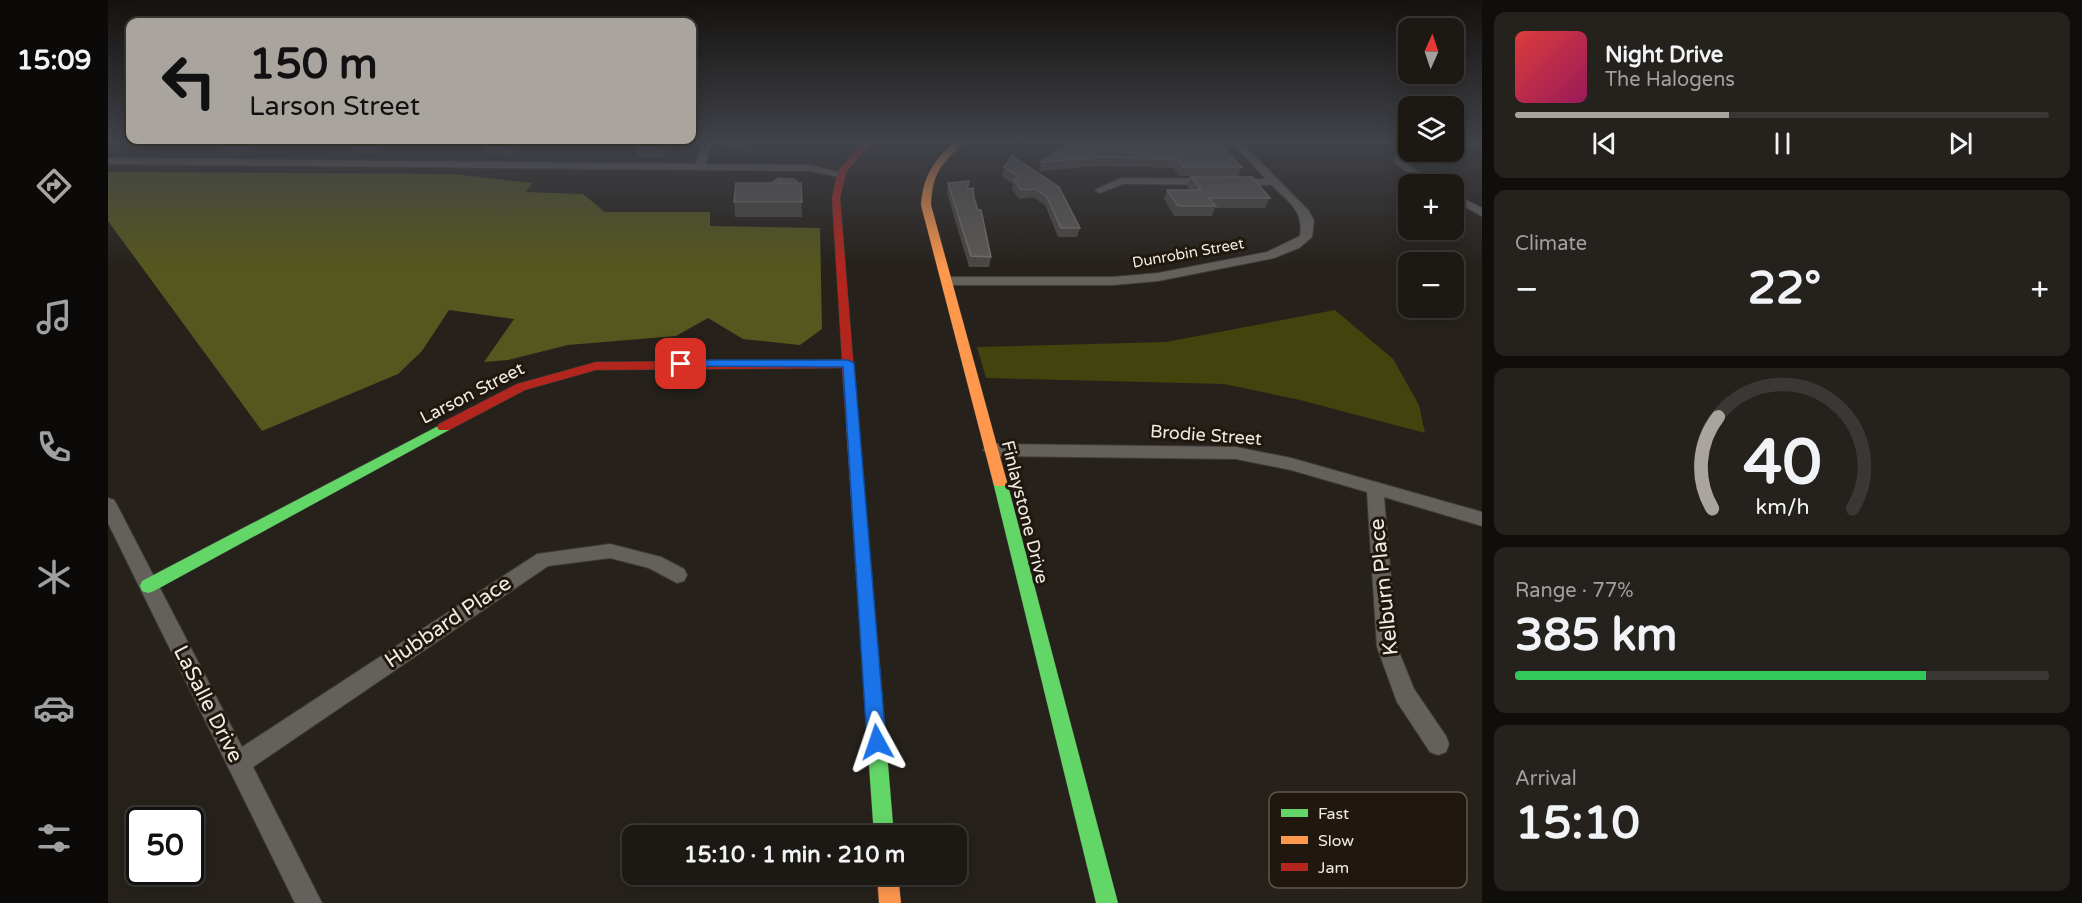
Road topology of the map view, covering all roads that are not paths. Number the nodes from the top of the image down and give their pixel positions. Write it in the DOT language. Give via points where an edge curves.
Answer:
graph roads {
  1 [pos="838,184"];
  2 [pos="925,184"];
  3 [pos="1113,184"];
  4 [pos="1277,184"];
  5 [pos="1100,190"];
  6 [pos="1464,203"];
  7 [pos="1482,213"];
  8 [pos="948,281"];
  9 [pos="848,363"];
  10 [pos="991,450"];
  11 [pos="1375,489"];
  12 [pos="108,505"];
  13 [pos="1482,519"];
  14 [pos="677,575"];
  15 [pos="148,586"];
  16 [pos="1438,744"];
  17 [pos="238,763"];
  18 [pos="883,825"];
  19 [pos="888,885"];
  20 [pos="309,903"];
  21 [pos="890,903"];
  22 [pos="1107,903"];
  1 -- 9 [label="street" via="836,209"];
  2 -- 8 [label="street, Finlaystone Drive" via="927,210"];
  3 -- 5 [label="street"];
  4 -- 8 [label="street, Dunrobin Street" via="1308,221 1306,237 1270,255 1137,280"];
  6 -- 7 [label="street"];
  8 -- 10 [label="street, Finlaystone Drive"];
  9 -- 15 [label="street, Larson Street" via="609,364 537,380"];
  9 -- 18 [label="street"];
  10 -- 11 [label="street, Brodie Street" via="1228,452 1273,459"];
  10 -- 22 [label="street, Finlaystone Drive"];
  11 -- 13 [label="street, Brodie Street"];
  11 -- 16 [label="street, Kelburn Place" via="1387,647 1405,695"];
  12 -- 15 [label="street, LaSalle Drive"];
  14 -- 17 [label="street, Hubbard Place" via="654,562 610,550 544,560"];
  15 -- 17 [label="street, LaSalle Drive"];
  17 -- 20 [label="street, LaSalle Drive"];
  19 -- 21 [label="street"];
}
